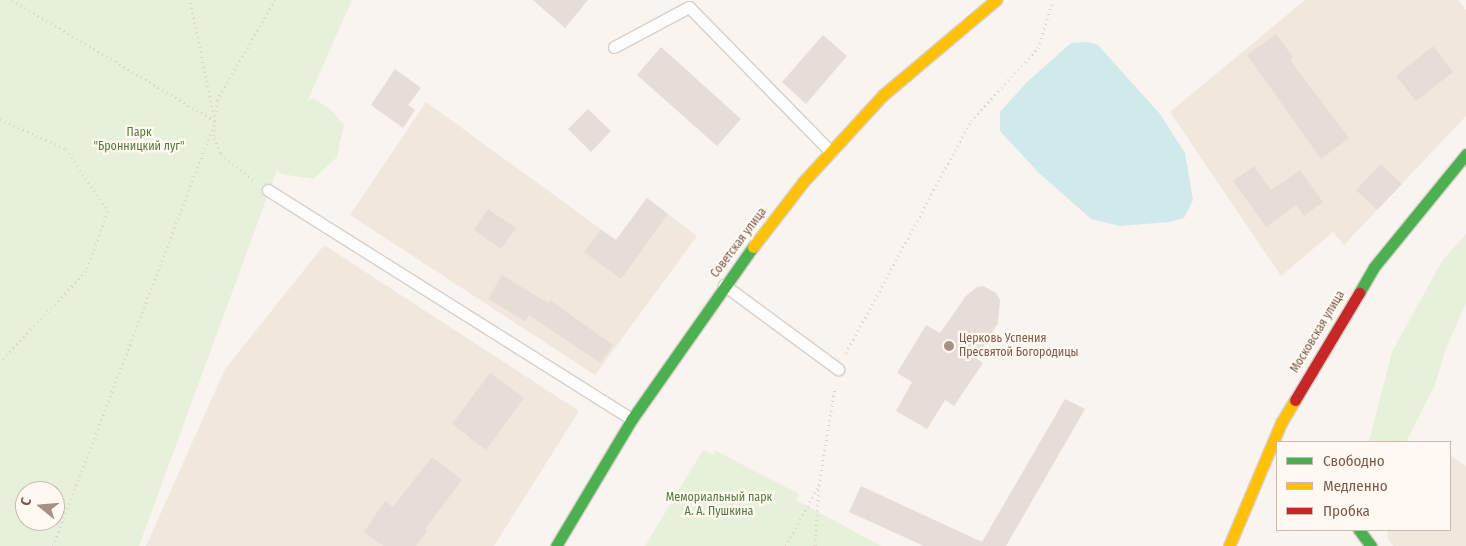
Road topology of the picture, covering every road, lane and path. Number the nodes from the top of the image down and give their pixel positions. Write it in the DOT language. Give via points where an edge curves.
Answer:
graph roads {
  1 [pos="12,0"];
  2 [pos="190,0"];
  3 [pos="275,0"];
  4 [pos="996,0"];
  5 [pos="1053,0"];
  6 [pos="614,47"];
  7 [pos="0,119"];
  8 [pos="215,121"];
  9 [pos="831,152"];
  10 [pos="1466,154"];
  11 [pos="268,190"];
  12 [pos="724,285"];
  13 [pos="0,362"];
  14 [pos="838,369"];
  15 [pos="632,419"];
  16 [pos="1281,423"];
  17 [pos="1290,436"];
  18 [pos="818,485"];
  19 [pos="1360,531"];
  20 [pos="53,546"];
  21 [pos="556,546"];
  22 [pos="786,546"];
  23 [pos="815,546"];
  24 [pos="1229,546"];
  25 [pos="1371,546"];
  1 -- 8 [label="path"];
  2 -- 8 [label="path"];
  3 -- 8 [label="path" via="217,100"];
  4 -- 9 [label="main road, Советская улица" via="883,95"];
  5 -- 14 [label="path" via="1038,48 971,121"];
  6 -- 9 [label="lane" via="689,7"];
  7 -- 13 [label="path" via="66,149 108,211 86,271"];
  8 -- 11 [label="path" via="214,138 221,154"];
  8 -- 20 [label="path"];
  9 -- 12 [label="main road, Советская улица" via="802,182"];
  10 -- 16 [label="main road, Московская улица" via="1374,266"];
  11 -- 15 [label="lane"];
  12 -- 14 [label="lane"];
  12 -- 15 [label="main road, Советская улица"];
  14 -- 18 [label="path"];
  15 -- 21 [label="main road, Советская улица"];
  16 -- 17 [label="main road"];
  16 -- 24 [label="main road, Московская улица"];
  18 -- 22 [label="path"];
  18 -- 23 [label="path"];
  19 -- 25 [label="main road"];
}
